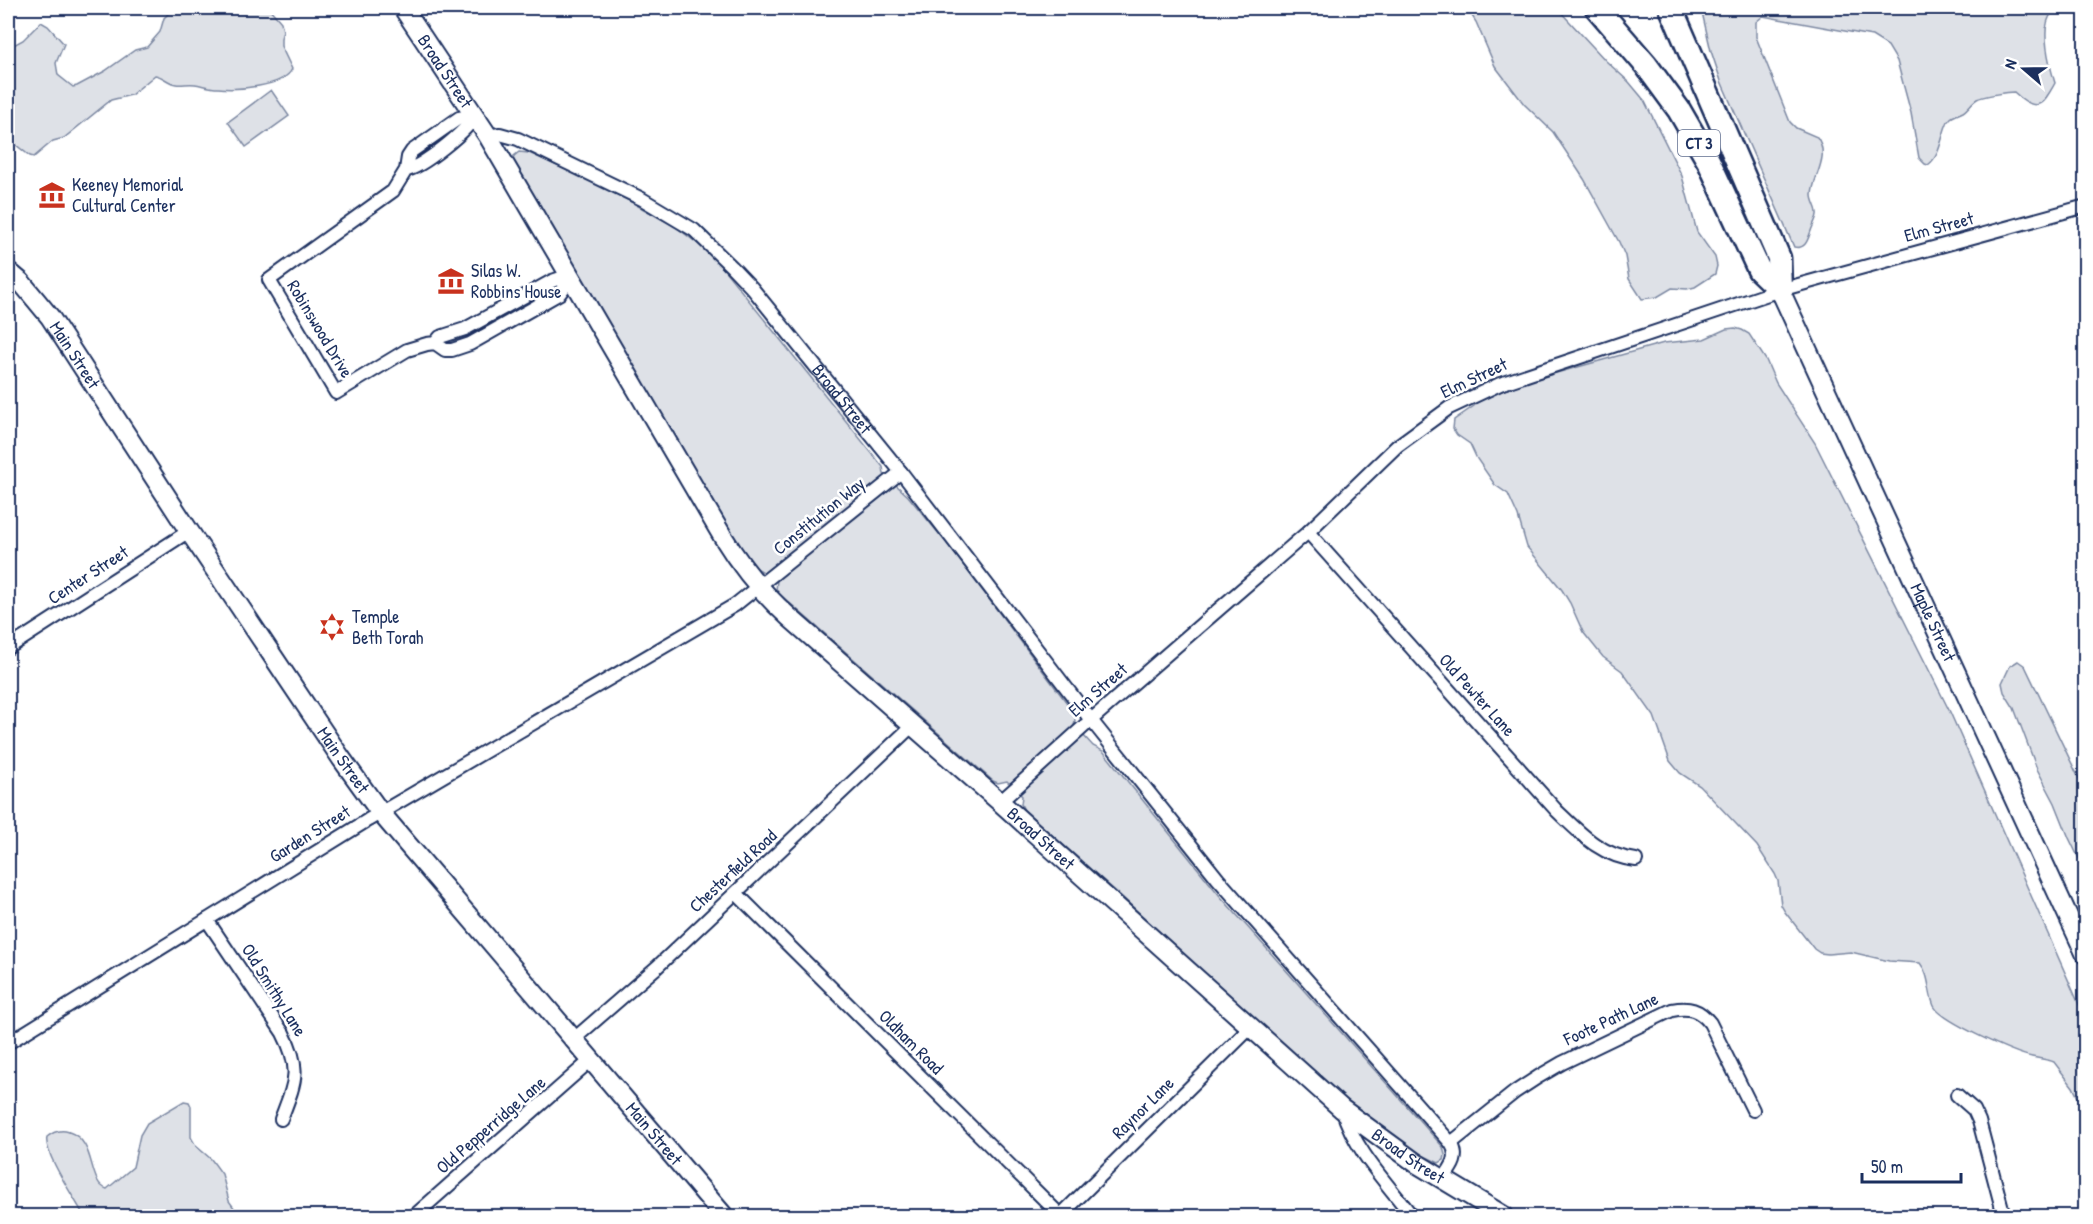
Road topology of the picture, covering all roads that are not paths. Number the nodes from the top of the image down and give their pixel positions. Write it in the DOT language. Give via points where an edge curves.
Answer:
graph roads {
  1 [pos="403,8"];
  2 [pos="1597,8"];
  3 [pos="1671,8"];
  4 [pos="475,115"];
  5 [pos="488,136"];
  6 [pos="2085,206"];
  7 [pos="8,271"];
  8 [pos="571,278"];
  9 [pos="1780,290"];
  10 [pos="901,472"];
  11 [pos="189,531"];
  12 [pos="1308,532"];
  13 [pos="758,588"];
  14 [pos="8,648"];
  15 [pos="1091,720"];
  16 [pos="913,725"];
  17 [pos="1000,802"];
  18 [pos="380,813"];
  19 [pos="1636,860"];
  20 [pos="736,893"];
  21 [pos="207,920"];
  22 [pos="2085,955"];
  23 [pos="1251,1026"];
  24 [pos="573,1040"];
  25 [pos="8,1043"];
  26 [pos="591,1060"];
  27 [pos="1957,1095"];
  28 [pos="1342,1109"];
  29 [pos="1753,1110"];
  30 [pos="281,1119"];
  31 [pos="1451,1143"];
  32 [pos="1443,1179"];
  33 [pos="414,1216"];
  34 [pos="724,1216"];
  35 [pos="1061,1216"];
  36 [pos="1412,1216"];
  37 [pos="1504,1216"];
  38 [pos="2004,1216"];
  1 -- 4 [label="street, Broad Street"];
  2 -- 9 [label="highway, CT 3" via="1679,110 1709,162 1760,270"];
  3 -- 9 [label="highway, CT 3" via="1779,258"];
  4 -- 5 [label="street, Broad Street"];
  4 -- 8 [label="street, Robinswood Drive" via="459,118 412,151 393,190 269,280 336,393 407,350 465,329 552,281"];
  5 -- 8 [label="street, Broad Street"];
  5 -- 10 [label="street, Broad Street" via="509,136 536,147 642,199 694,231 752,288"];
  6 -- 9 [label="street, Elm Street"];
  7 -- 11 [label="street, Main Street" via="50,317"];
  8 -- 13 [label="street, Broad Street" via="723,537"];
  9 -- 12 [label="street, Elm Street" via="1476,393 1397,446"];
  9 -- 22 [label="street, Maple Street / CT 3"];
  10 -- 13 [label="street, Constitution Way"];
  10 -- 15 [label="street, Broad Street"];
  11 -- 14 [label="street, Center Street"];
  11 -- 18 [label="street, Main Street"];
  12 -- 15 [label="street, Elm Street"];
  12 -- 19 [label="street, Old Pewter Lane" via="1557,811 1598,848"];
  13 -- 16 [label="street, Broad Street"];
  13 -- 18 [label="street, Garden Street" via="717,616"];
  15 -- 17 [label="street, Elm Street"];
  15 -- 31 [label="street, Broad Street" via="1218,879"];
  16 -- 17 [label="street, Broad Street"];
  16 -- 20 [label="street, Chesterfield Road"];
  17 -- 23 [label="street, Broad Street"];
  18 -- 21 [label="street, Garden Street"];
  18 -- 24 [label="street, Main Street"];
  20 -- 24 [label="street, Chesterfield Road"];
  20 -- 35 [label="street, Oldham Road"];
  21 -- 25 [label="street, Garden Street"];
  21 -- 30 [label="street, Old Smithy Lane" via="291,1049 295,1077"];
  23 -- 28 [label="street, Broad Street"];
  23 -- 35 [label="street, Raynor Lane"];
  24 -- 26 [label="street, Main Street"];
  26 -- 33 [label="street, Old Pepperridge Lane"];
  26 -- 34 [label="street, Main Street"];
  27 -- 38 [label="street" via="1974,1110 1979,1121"];
  28 -- 32 [label="street, Broad Street"];
  28 -- 36 [label="street" via="1361,1151"];
  29 -- 31 [label="street, Foote Path Lane" via="1710,1023 1703,1014 1684,1008 1672,1010 1562,1063 1515,1092"];
  31 -- 32 [label="street, Broad Street" via="1455,1160"];
  32 -- 37 [label="street"];
}
